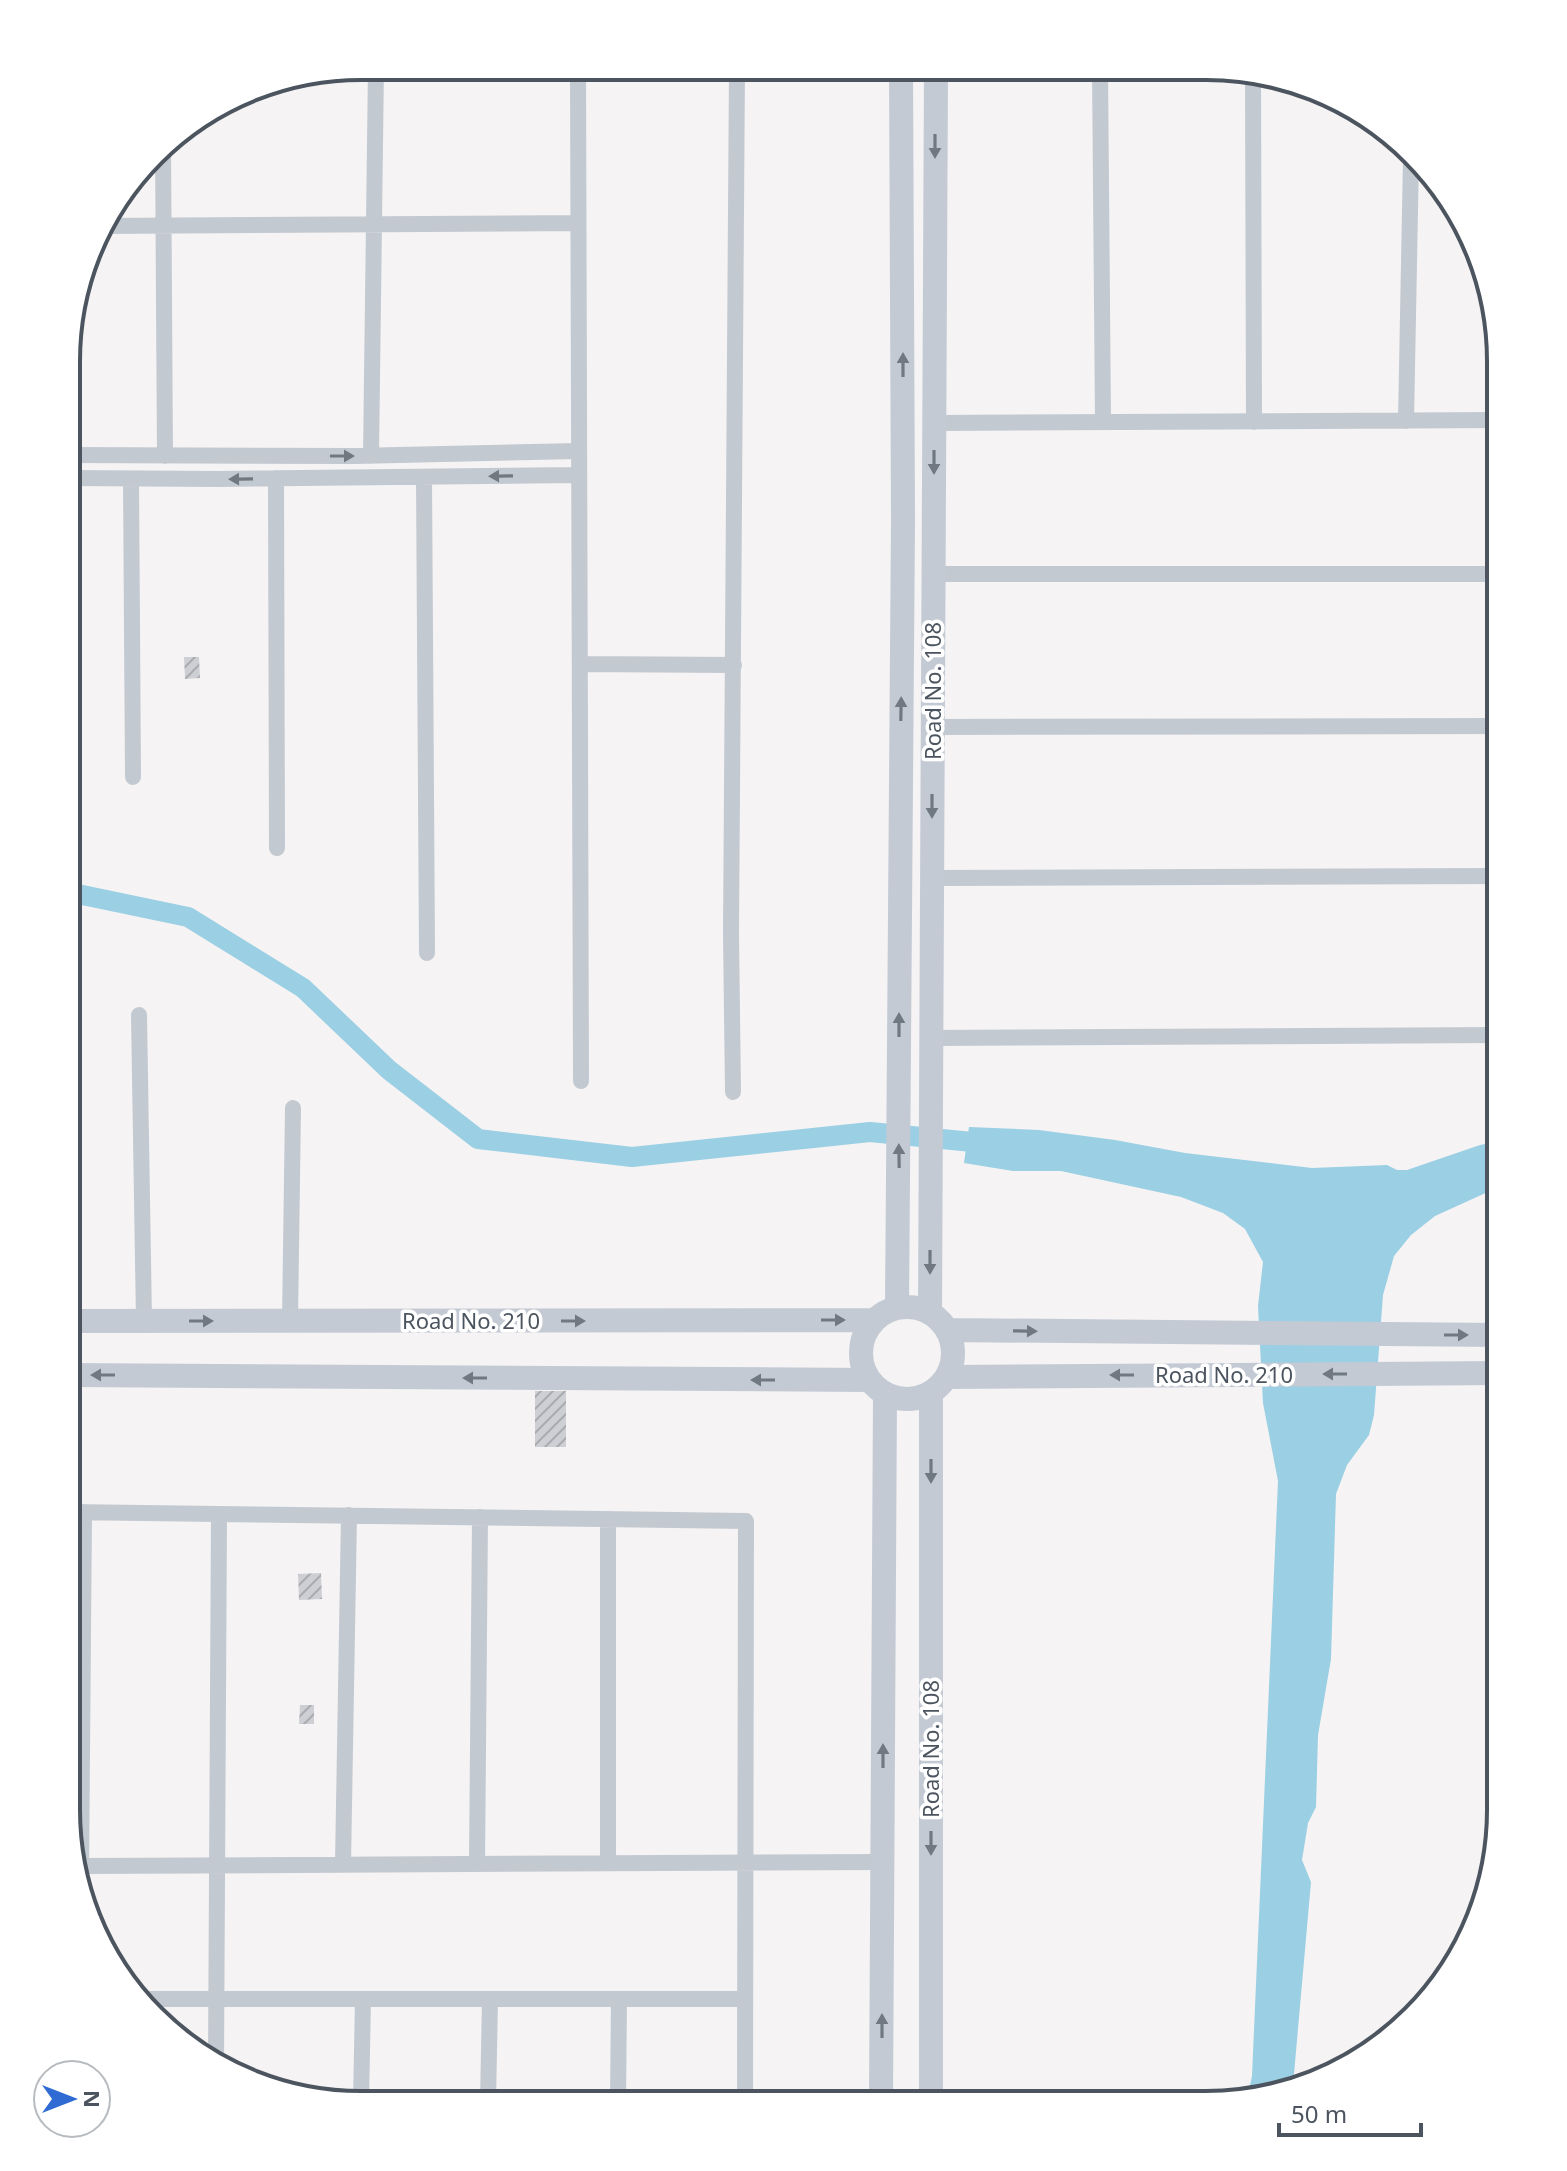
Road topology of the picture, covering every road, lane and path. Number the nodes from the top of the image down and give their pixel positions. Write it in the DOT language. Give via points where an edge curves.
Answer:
graph roads {
  1 [pos="901,80"];
  2 [pos="936,80"];
  3 [pos="1100,80"];
  4 [pos="376,81"];
  5 [pos="578,81"];
  6 [pos="737,81"];
  7 [pos="1253,84"];
  8 [pos="163,161"];
  9 [pos="1411,169"];
  10 [pos="578,223"];
  11 [pos="374,224"];
  12 [pos="115,226"];
  13 [pos="164,226"];
  14 [pos="1487,420"];
  15 [pos="1406,421"];
  16 [pos="1103,422"];
  17 [pos="1254,422"];
  18 [pos="934,423"];
  19 [pos="579,451"];
  20 [pos="80,455"];
  21 [pos="165,456"];
  22 [pos="371,456"];
  23 [pos="579,475"];
  24 [pos="424,477"];
  25 [pos="80,478"];
  26 [pos="276,478"];
  27 [pos="131,479"];
  28 [pos="933,574"];
  29 [pos="1487,574"];
  30 [pos="580,664"];
  31 [pos="734,665"];
  32 [pos="1487,726"];
  33 [pos="932,727"];
  34 [pos="133,777"];
  35 [pos="277,848"];
  36 [pos="1487,876"];
  37 [pos="931,878"];
  38 [pos="427,953"];
  39 [pos="139,1015"];
  40 [pos="1487,1035"];
  41 [pos="931,1038"];
  42 [pos="581,1081"];
  43 [pos="733,1092"];
  44 [pos="293,1108"];
  45 [pos="897,1308"];
  46 [pos="874,1320"];
  47 [pos="80,1321"];
  48 [pos="144,1321"];
  49 [pos="290,1321"];
  50 [pos="939,1322"];
  51 [pos="1486,1335"];
  52 [pos="1486,1373"];
  53 [pos="80,1375"];
  54 [pos="939,1385"];
  55 [pos="877,1387"];
  56 [pos="80,1512"];
  57 [pos="219,1514"];
  58 [pos="349,1515"];
  59 [pos="480,1517"];
  60 [pos="608,1519"];
  61 [pos="883,1862"];
  62 [pos="608,1863"];
  63 [pos="745,1863"];
  64 [pos="343,1864"];
  65 [pos="477,1864"];
  66 [pos="217,1865"];
  67 [pos="87,1870"];
  68 [pos="153,1999"];
  69 [pos="216,1999"];
  70 [pos="363,1999"];
  71 [pos="490,1999"];
  72 [pos="619,1999"];
  73 [pos="745,1999"];
  74 [pos="216,2050"];
  75 [pos="361,2091"];
  76 [pos="488,2091"];
  77 [pos="618,2091"];
  78 [pos="745,2091"];
  79 [pos="881,2091"];
  80 [pos="931,2091"];
  45 -- 1 [label="street, Road No. 108, one-way"];
  2 -- 18 [label="street, Road No. 108, one-way"];
  3 -- 16 [label="street"];
  4 -- 11 [label="street"];
  5 -- 10 [label="street"];
  6 -- 31 [label="street"];
  7 -- 17 [label="street"];
  8 -- 13 [label="street"];
  9 -- 15 [label="street"];
  10 -- 11 [label="street"];
  10 -- 19 [label="street"];
  11 -- 13 [label="street"];
  11 -- 22 [label="street"];
  12 -- 13 [label="street"];
  13 -- 21 [label="street"];
  14 -- 15 [label="street"];
  15 -- 17 [label="street"];
  16 -- 17 [label="street"];
  16 -- 18 [label="street"];
  18 -- 28 [label="street, Road No. 108, one-way"];
  19 -- 22 [label="street"];
  19 -- 23 [label="street"];
  20 -- 21 [label="street"];
  21 -- 22 [label="street, one-way"];
  23 -- 24 [label="street, one-way"];
  23 -- 30 [label="street"];
  24 -- 26 [label="street"];
  24 -- 38 [label="street"];
  25 -- 27 [label="street"];
  26 -- 27 [label="street, one-way"];
  26 -- 35 [label="street"];
  27 -- 34 [label="street"];
  28 -- 29 [label="street"];
  28 -- 33 [label="street, Road No. 108"];
  30 -- 31 [label="street"];
  30 -- 42 [label="street"];
  31 -- 43 [label="street"];
  32 -- 33 [label="street"];
  33 -- 37 [label="street, Road No. 108, one-way"];
  36 -- 37 [label="street"];
  37 -- 41 [label="street, Road No. 108"];
  39 -- 48 [label="street"];
  40 -- 41 [label="street"];
  41 -- 50 [label="street, Road No. 108, one-way" via="931,1210"];
  44 -- 49 [label="street"];
  45 -- 46 [label="street, Road No. 210"];
  45 -- 50 [label="street, Road No. 210" via="920,1309"];
  49 -- 46 [label="street, Road No. 210, one-way"];
  46 -- 55 [label="street" via="861,1356"];
  47 -- 48 [label="street, Road No. 210"];
  48 -- 49 [label="street, Road No. 210, one-way"];
  50 -- 51 [label="street, Road No. 210, one-way" via="1229,1334"];
  50 -- 54 [label="street" via="953,1353"];
  52 -- 54 [label="street, Road No. 210, one-way"];
  55 -- 53 [label="street, Road No. 210, one-way"];
  54 -- 55 [label="street, Road No. 210" via="908,1400"];
  54 -- 80 [label="street, Road No. 108, one-way"];
  61 -- 55 [label="street, one-way"];
  56 -- 57 [label="street"];
  57 -- 58 [label="street"];
  57 -- 66 [label="street"];
  58 -- 59 [label="street"];
  58 -- 64 [label="street"];
  59 -- 60 [label="street"];
  59 -- 65 [label="street"];
  60 -- 62 [label="street"];
  60 -- 63 [label="street" via="746,1521"];
  61 -- 63 [label="street"];
  79 -- 61 [label="street, one-way"];
  62 -- 63 [label="street"];
  62 -- 65 [label="street"];
  63 -- 73 [label="street"];
  64 -- 65 [label="street"];
  64 -- 66 [label="street"];
  66 -- 67 [label="street"];
  66 -- 69 [label="street"];
  68 -- 69 [label="street"];
  69 -- 70 [label="street"];
  69 -- 74 [label="street"];
  70 -- 71 [label="street"];
  70 -- 75 [label="street"];
  71 -- 72 [label="street"];
  71 -- 76 [label="street"];
  72 -- 73 [label="street"];
  72 -- 77 [label="street"];
  73 -- 78 [label="street"];
}
